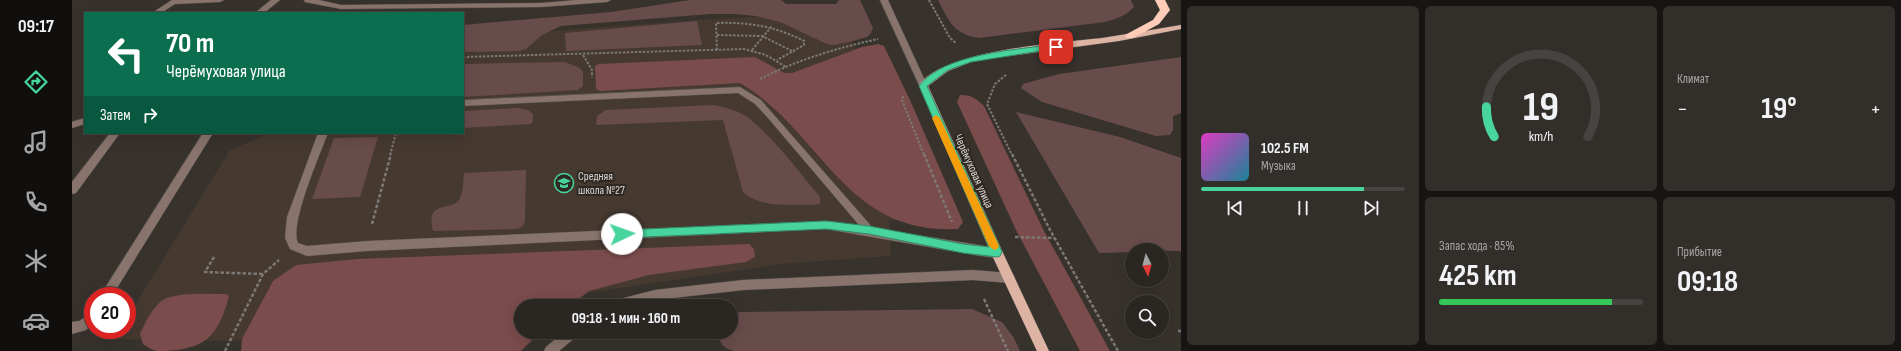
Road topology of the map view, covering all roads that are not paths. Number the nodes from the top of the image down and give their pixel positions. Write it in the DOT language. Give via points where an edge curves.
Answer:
graph roads {
  1 [pos="220,0"];
  2 [pos="276,0"];
  3 [pos="308,0"];
  4 [pos="607,0"];
  5 [pos="884,0"];
  6 [pos="1160,0"];
  7 [pos="157,12"];
  8 [pos="260,12"];
  9 [pos="1181,27"];
  10 [pos="1130,36"];
  11 [pos="923,86"];
  12 [pos="464,103"];
  13 [pos="84,121"];
  14 [pos="72,125"];
  15 [pos="113,134"];
  16 [pos="207,134"];
  17 [pos="323,134"];
  18 [pos="72,190"];
  19 [pos="869,230"];
  20 [pos="997,252"];
  21 [pos="1009,278"];
  22 [pos="112,287"];
  23 [pos="639,299"];
  24 [pos="84,324"];
  25 [pos="72,328"];
  26 [pos="565,339"];
  27 [pos="550,351"];
  28 [pos="1043,351"];
  1 -- 7 [label="street" via="174,2"];
  2 -- 8 [label="street"];
  3 -- 4 [label="street" via="341,7 541,5"];
  5 -- 11 [label="street, Черёмуховая улица"];
  6 -- 10 [label="highway" via="1165,10 1156,22"];
  9 -- 10 [label="main road"];
  10 -- 11 [label="main road" via="969,60 945,69"];
  11 -- 20 [label="main road, Черёмуховая улица"];
  12 -- 19 [label="street" via="740,90 758,102 771,116"];
  13 -- 14 [label="street"];
  15 -- 18 [label="street"];
  16 -- 22 [label="street"];
  17 -- 19 [label="street" via="292,217 290,238 294,246 307,251 798,225"];
  19 -- 20 [label="street" via="963,249"];
  20 -- 21 [label="main road, Черёмуховая улица"];
  21 -- 23 [label="street" via="974,275 742,285"];
  21 -- 28 [label="main road, Черёмуховая улица"];
  24 -- 25 [label="street"];
  26 -- 27 [label="street"];
}
